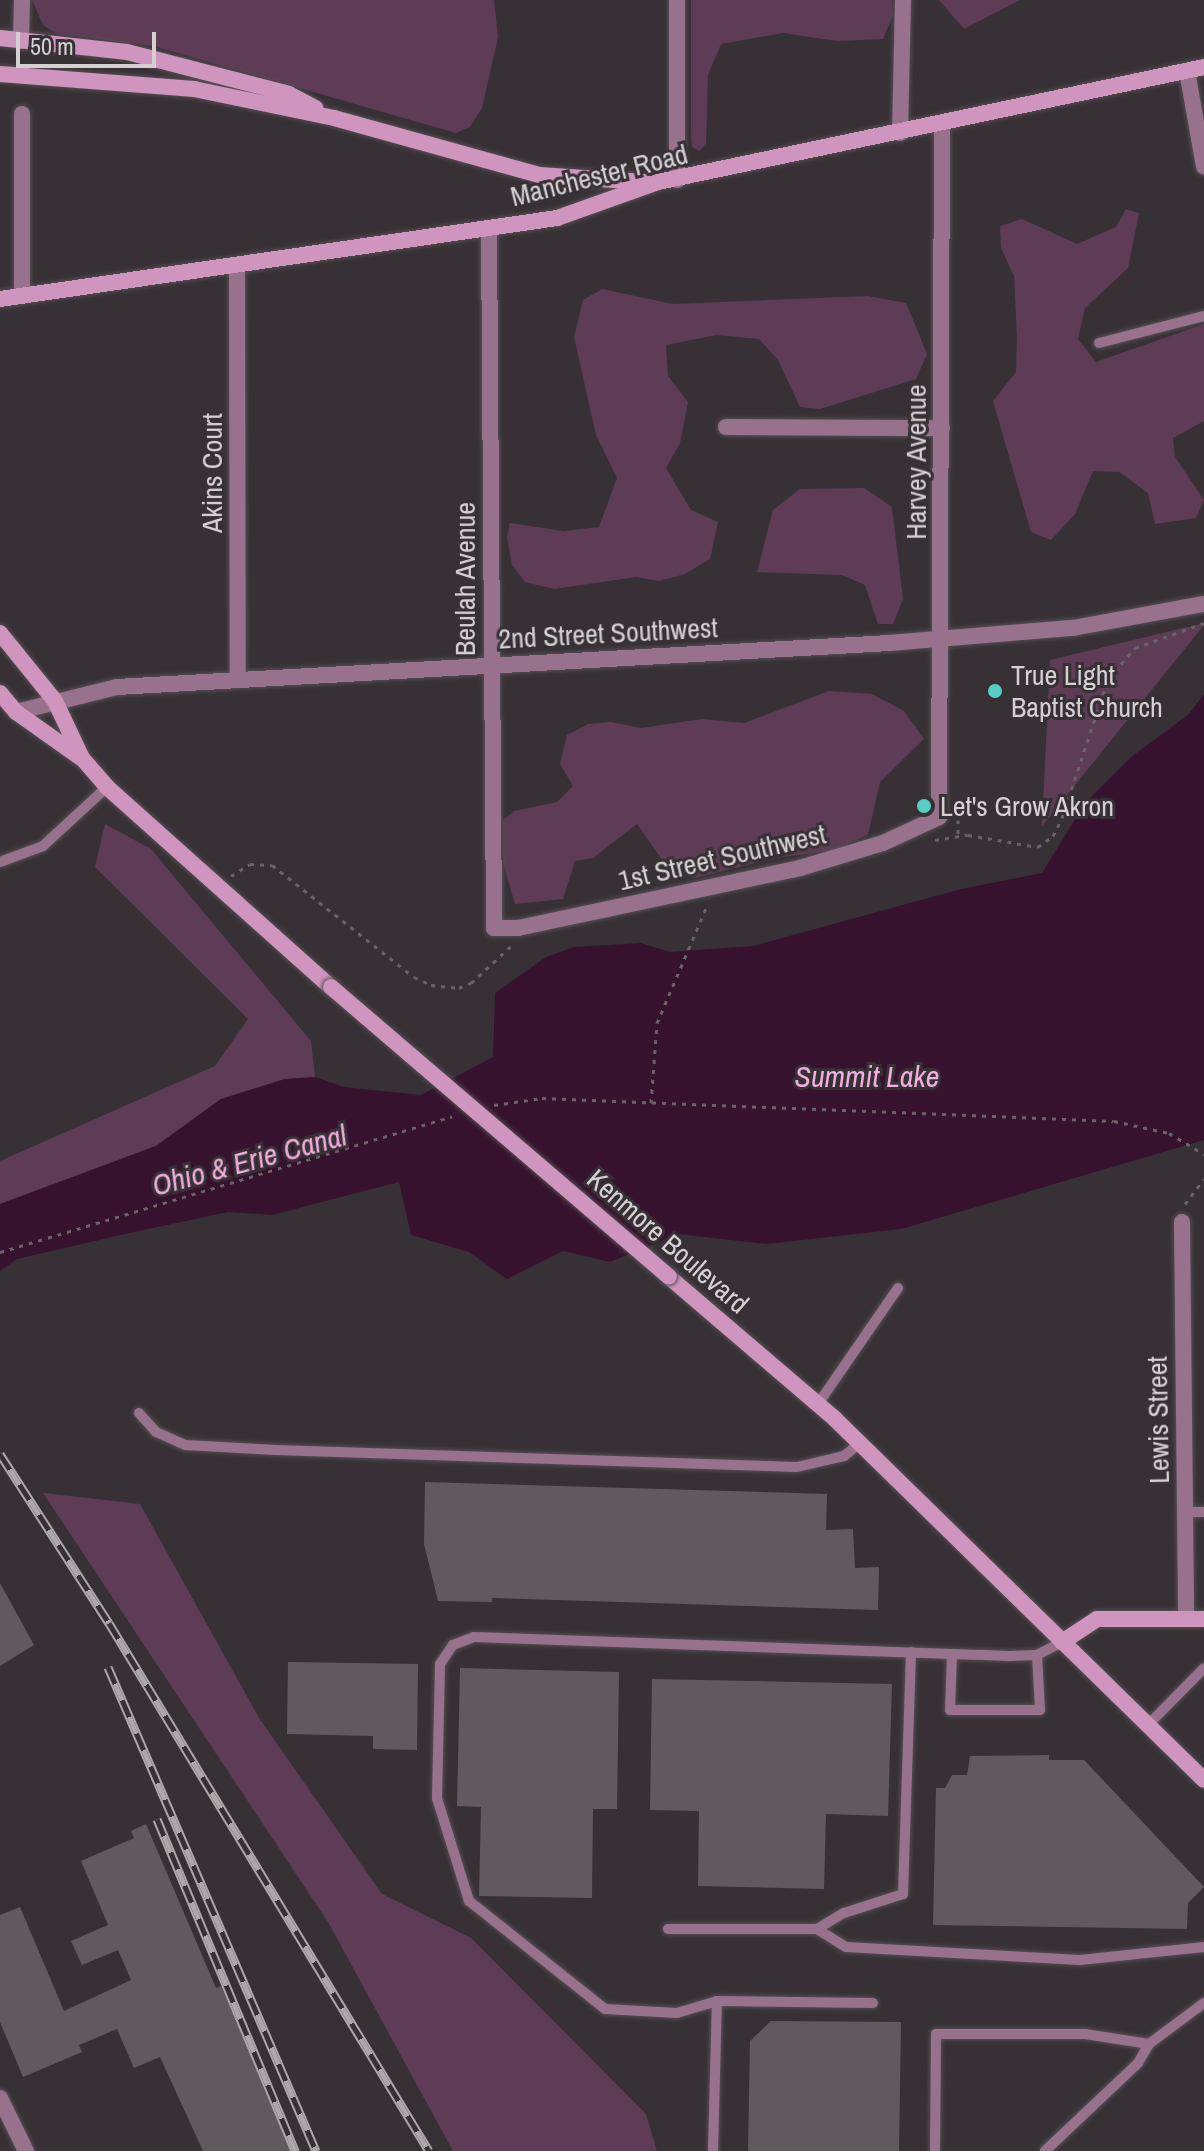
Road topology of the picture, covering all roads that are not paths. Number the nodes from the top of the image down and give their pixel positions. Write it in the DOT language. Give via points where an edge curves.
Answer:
graph roads {
  1 [pos="22,0"];
  2 [pos="677,0"];
  3 [pos="903,0"];
  4 [pos="0,38"];
  5 [pos="21,41"];
  6 [pos="1204,67"];
  7 [pos="1187,71"];
  8 [pos="0,74"];
  9 [pos="22,114"];
  10 [pos="334,118"];
  11 [pos="942,124"];
  12 [pos="900,133"];
  13 [pos="1204,166"];
  14 [pos="677,180"];
  15 [pos="658,182"];
  16 [pos="489,229"];
  17 [pos="237,266"];
  18 [pos="22,296"];
  19 [pos="0,299"];
  20 [pos="1204,316"];
  21 [pos="1099,343"];
  22 [pos="726,427"];
  23 [pos="942,428"];
  24 [pos="1204,604"];
  25 [pos="0,633"];
  26 [pos="941,639"];
  27 [pos="492,665"];
  28 [pos="238,680"];
  29 [pos="0,693"];
  30 [pos="55,701"];
  31 [pos="16,712"];
  32 [pos="82,758"];
  33 [pos="107,787"];
  34 [pos="939,800"];
  35 [pos="0,862"];
  36 [pos="494,928"];
  37 [pos="1182,1222"];
  38 [pos="898,1288"];
  39 [pos="818,1404"];
  40 [pos="139,1413"];
  41 [pos="860,1443"];
  42 [pos="1185,1512"];
  43 [pos="1204,1512"];
  44 [pos="1186,1618"];
  45 [pos="1204,1619"];
  46 [pos="1062,1642"];
  47 [pos="911,1652"];
  48 [pos="952,1654"];
  49 [pos="1037,1655"];
  50 [pos="1204,1668"];
  51 [pos="1147,1726"];
  52 [pos="1204,1780"];
  53 [pos="668,1929"];
  54 [pos="817,1929"];
  55 [pos="1204,1947"];
  56 [pos="717,2001"];
  57 [pos="873,2003"];
  58 [pos="1204,2003"];
  59 [pos="1149,2044"];
  60 [pos="0,2098"];
  61 [pos="26,2151"];
  62 [pos="713,2151"];
  63 [pos="935,2151"];
  64 [pos="1045,2151"];
  1 -- 5 [label="street"];
  2 -- 14 [label="street"];
  3 -- 12 [label="street"];
  4 -- 5 [label="main road"];
  5 -- 10 [label="main road" via="109,49 194,67 289,94"];
  6 -- 7 [label="main road, Manchester Road"];
  7 -- 11 [label="main road, Manchester Road"];
  7 -- 13 [label="street"];
  8 -- 10 [label="main road" via="194,89"];
  9 -- 18 [label="street"];
  10 -- 15 [label="main road" via="539,175"];
  11 -- 12 [label="main road, Manchester Road"];
  11 -- 23 [label="street, Harvey Avenue"];
  12 -- 14 [label="main road, Manchester Road"];
  14 -- 15 [label="main road, Manchester Road"];
  15 -- 16 [label="main road, Manchester Road" via="573,215"];
  16 -- 17 [label="main road, Manchester Road"];
  16 -- 27 [label="street, Beulah Avenue"];
  17 -- 18 [label="main road, Manchester Road"];
  17 -- 28 [label="street, Akins Court"];
  18 -- 19 [label="main road, Manchester Road"];
  20 -- 21 [label="lane"];
  22 -- 23 [label="street"];
  23 -- 26 [label="street, Harvey Avenue"];
  24 -- 26 [label="street, 2nd Street Southwest" via="1073,628"];
  25 -- 30 [label="main road, Kenmore Boulevard"];
  26 -- 27 [label="street, 2nd Street Southwest"];
  26 -- 34 [label="street, Harvey Avenue"];
  27 -- 28 [label="street, 2nd Street Southwest"];
  27 -- 36 [label="street, Beulah Avenue"];
  28 -- 30 [label="street, 2nd Street Southwest" via="117,687"];
  29 -- 31 [label="main road, Kenmore Boulevard"];
  30 -- 31 [label="street, 2nd Street Southwest"];
  30 -- 32 [label="main road, Kenmore Boulevard"];
  31 -- 32 [label="main road, Kenmore Boulevard"];
  32 -- 33 [label="main road, Kenmore Boulevard"];
  33 -- 35 [label="lane" via="43,846"];
  33 -- 39 [label="main road, Kenmore Boulevard, bridge" via="215,887"];
  34 -- 36 [label="street, 1st Street Southwest" via="939,817 883,843 800,868 518,928"];
  37 -- 42 [label="street, Lewis Street"];
  38 -- 39 [label="lane"];
  39 -- 41 [label="main road, Kenmore Boulevard"];
  40 -- 41 [label="lane" via="156,1432 185,1445 276,1450 797,1467 844,1456"];
  41 -- 46 [label="main road, Kenmore Boulevard"];
  42 -- 43 [label="lane"];
  42 -- 44 [label="street, Lewis Street"];
  44 -- 45 [label="main road"];
  44 -- 46 [label="main road" via="1097,1619"];
  46 -- 49 [label="lane"];
  46 -- 51 [label="main road, Kenmore Boulevard"];
  47 -- 48 [label="lane"];
  47 -- 54 [label="lane" via="903,1894 844,1913"];
  47 -- 56 [label="lane" via="474,1637 453,1645 440,1664 437,1798 469,1901 605,2009 677,2013"];
  48 -- 49 [label="lane"];
  48 -- 49 [label="lane" via="950,1710 1040,1710"];
  50 -- 51 [label="lane"];
  51 -- 52 [label="main road, Kenmore Boulevard"];
  53 -- 54 [label="lane"];
  54 -- 55 [label="lane" via="846,1947 1080,1960"];
  56 -- 57 [label="lane"];
  56 -- 62 [label="lane"];
  58 -- 59 [label="lane"];
  59 -- 63 [label="lane" via="1085,2034 936,2034"];
  59 -- 64 [label="lane" via="1138,2063"];
  60 -- 61 [label="street"];
}
